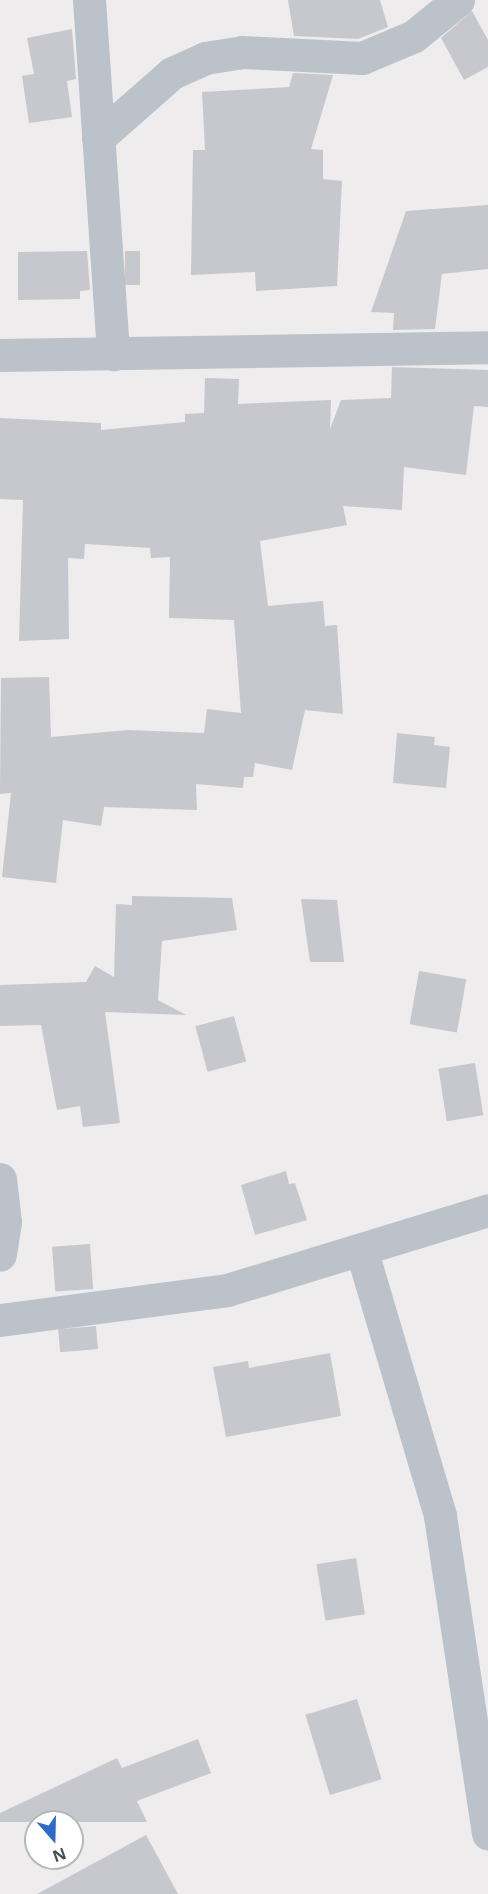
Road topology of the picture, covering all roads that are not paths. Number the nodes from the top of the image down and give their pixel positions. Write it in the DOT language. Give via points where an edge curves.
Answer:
graph roads {
  1 [pos="89,0"];
  2 [pos="458,0"];
  3 [pos="98,138"];
  4 [pos="488,347"];
  5 [pos="113,354"];
  6 [pos="0,355"];
  7 [pos="0,1179"];
  8 [pos="488,1210"];
  9 [pos="362,1252"];
  10 [pos="0,1255"];
  11 [pos="0,1320"];
  12 [pos="488,1833"];
  1 -- 3 [label="street"];
  2 -- 3 [label="street" via="414,36 362,58 242,52 205,58 172,73"];
  3 -- 5 [label="street"];
  4 -- 5 [label="street"];
  5 -- 6 [label="street"];
  7 -- 10 [label="street" via="5,1222"];
  8 -- 9 [label="street"];
  9 -- 11 [label="street" via="226,1290"];
  9 -- 12 [label="street" via="440,1516"];
}
